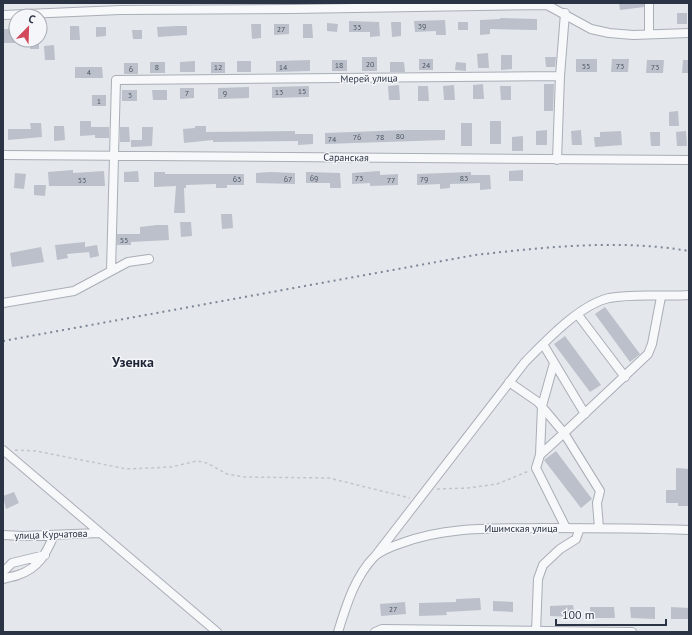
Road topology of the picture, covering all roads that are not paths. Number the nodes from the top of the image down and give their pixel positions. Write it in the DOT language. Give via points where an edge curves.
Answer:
graph roads {
  1 [pos="86,3"];
  2 [pos="649,3"];
  3 [pos="547,4"];
  4 [pos="84,12"];
  5 [pos="564,14"];
  6 [pos="3,15"];
  7 [pos="689,33"];
  8 [pos="649,34"];
  9 [pos="560,76"];
  10 [pos="3,155"];
  11 [pos="114,155"];
  12 [pos="557,160"];
  13 [pos="689,160"];
  14 [pos="149,259"];
  15 [pos="112,271"];
  16 [pos="689,295"];
  17 [pos="661,297"];
  18 [pos="3,303"];
  19 [pos="578,315"];
  20 [pos="543,344"];
  21 [pos="554,363"];
  22 [pos="625,377"];
  23 [pos="509,382"];
  24 [pos="542,406"];
  25 [pos="586,414"];
  26 [pos="564,433"];
  27 [pos="6,450"];
  28 [pos="540,456"];
  29 [pos="566,528"];
  30 [pos="580,528"];
  31 [pos="599,528"];
  32 [pos="689,530"];
  33 [pos="99,533"];
  34 [pos="3,535"];
  35 [pos="54,535"];
  36 [pos="45,555"];
  37 [pos="376,555"];
  38 [pos="3,572"];
  39 [pos="3,579"];
  40 [pos="536,631"];
  41 [pos="217,632"];
  42 [pos="338,632"];
  43 [pos="375,632"];
  44 [pos="632,632"];
  1 -- 4 [label="street"];
  2 -- 8 [label="street"];
  3 -- 4 [label="street"];
  3 -- 5 [label="street"];
  4 -- 6 [label="street"];
  5 -- 8 [label="street" via="591,29 609,33"];
  5 -- 9 [label="street"];
  7 -- 8 [label="street"];
  9 -- 11 [label="street, Мерей улица" via="116,80"];
  9 -- 12 [label="street"];
  10 -- 11 [label="street, Саранская"];
  11 -- 12 [label="street, Саранская"];
  11 -- 15 [label="street"];
  12 -- 13 [label="street, Саранская"];
  14 -- 15 [label="street" via="128,262"];
  15 -- 18 [label="street" via="74,291"];
  16 -- 17 [label="street"];
  17 -- 19 [label="street" via="608,298 586,308"];
  17 -- 22 [label="street" via="650,350"];
  19 -- 20 [label="street"];
  19 -- 22 [label="street"];
  20 -- 21 [label="street"];
  20 -- 23 [label="street"];
  21 -- 24 [label="street"];
  21 -- 25 [label="street"];
  22 -- 25 [label="street"];
  23 -- 24 [label="street"];
  23 -- 37 [label="street"];
  24 -- 26 [label="street"];
  24 -- 28 [label="street"];
  25 -- 26 [label="street"];
  26 -- 28 [label="street"];
  26 -- 31 [label="street" via="600,491 596,503"];
  27 -- 33 [label="street"];
  28 -- 29 [label="street" via="536,468"];
  29 -- 30 [label="street, Ишимская улица"];
  29 -- 37 [label="street, Ишимская улица" via="456,529 420,536"];
  30 -- 31 [label="street, Ишимская улица"];
  30 -- 40 [label="street" via="576,539 560,549 543,565 538,579"];
  31 -- 32 [label="street, Ишимская улица"];
  33 -- 35 [label="street, улица Курчатова"];
  33 -- 41 [label="street"];
  34 -- 35 [label="street, улица Курчатова"];
  35 -- 36 [label="street"];
  36 -- 38 [label="street" via="12,563"];
  36 -- 39 [label="street" via="30,570"];
  37 -- 42 [label="street, Ишимская улица" via="364,568 347,603"];
  40 -- 43 [label="street" via="382,629"];
  40 -- 44 [label="street"];
}
